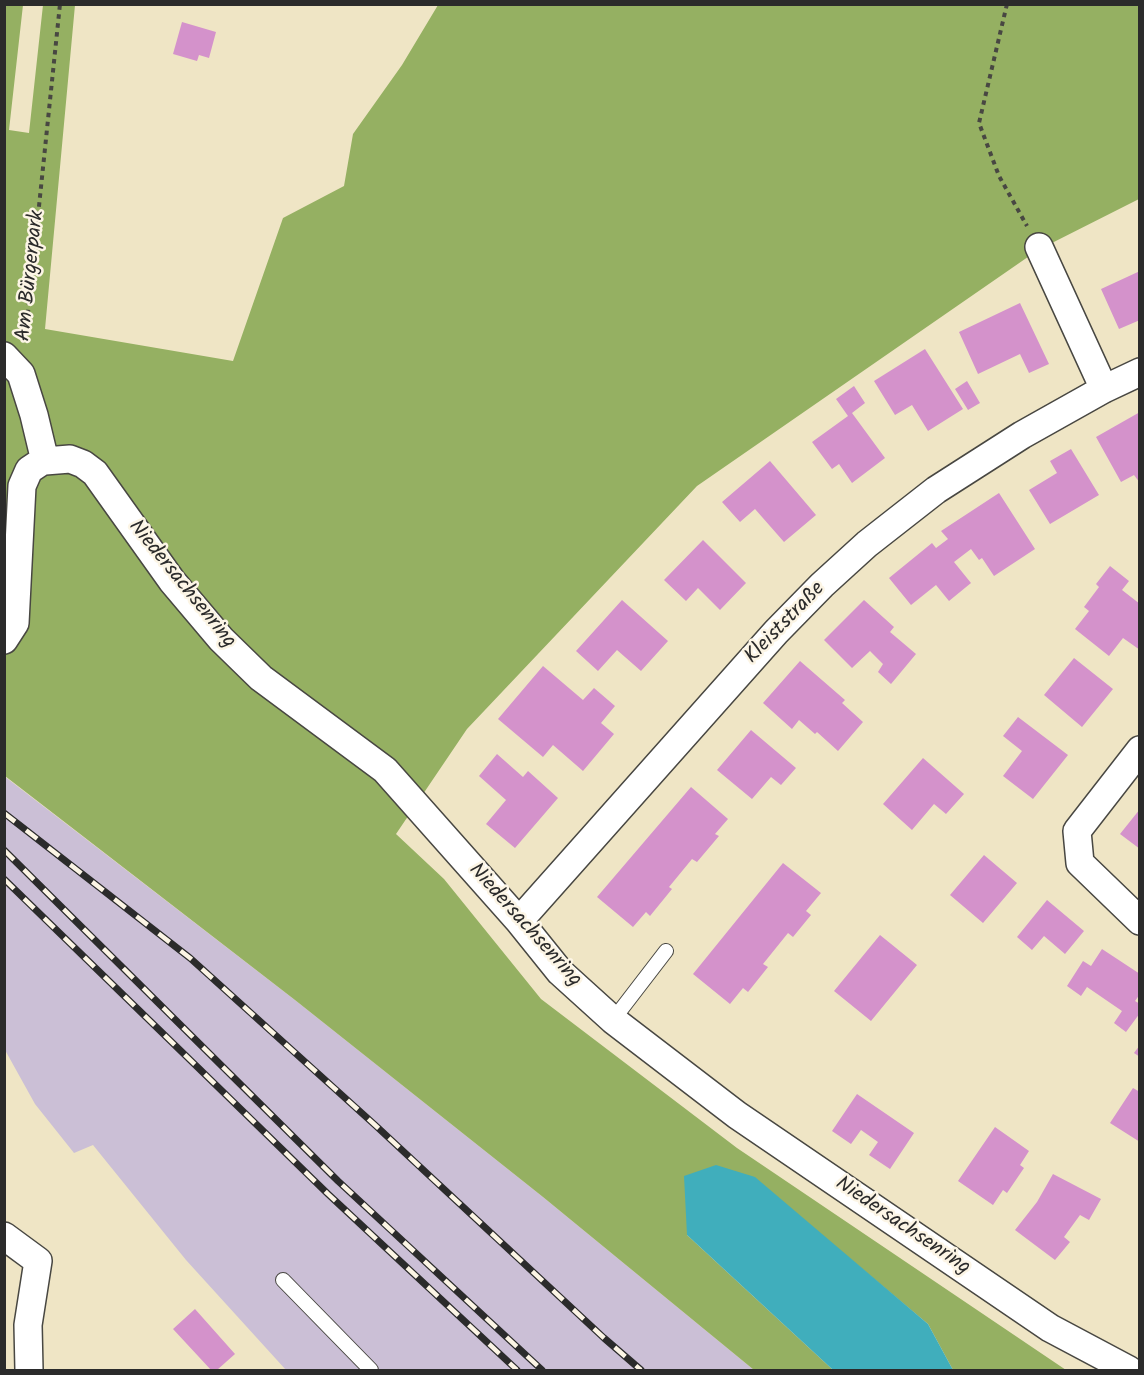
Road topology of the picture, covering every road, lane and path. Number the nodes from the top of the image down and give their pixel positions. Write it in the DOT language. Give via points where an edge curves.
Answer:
graph roads {
  1 [pos="60,4"];
  2 [pos="1007,4"];
  3 [pos="1039,247"];
  4 [pos="13,365"];
  5 [pos="1140,372"];
  6 [pos="1104,389"];
  7 [pos="45,461"];
  8 [pos="4,640"];
  9 [pos="1140,750"];
  10 [pos="519,921"];
  11 [pos="1140,921"];
  12 [pos="666,951"];
  13 [pos="613,1020"];
  14 [pos="4,1236"];
  15 [pos="283,1280"];
  16 [pos="29,1371"];
  17 [pos="371,1371"];
  18 [pos="1129,1371"];
  1 -- 4 [label="path, Am Bürgerpark"];
  2 -- 3 [label="path" via="979,123 999,176"];
  3 -- 6 [label="street"];
  4 -- 7 [label="street" via="34,415"];
  5 -- 6 [label="street, Kleiststraße"];
  6 -- 10 [label="street, Kleiststraße" via="936,490 867,544 776,632"];
  7 -- 8 [label="street" via="29,470 22,486 15,623"];
  7 -- 10 [label="street, Niedersachsenring" via="69,459 95,473 172,581 221,639 261,678 385,770"];
  9 -- 11 [label="street" via="1077,831 1080,863"];
  10 -- 13 [label="street, Niedersachsenring" via="560,972"];
  12 -- 13 [label="lane"];
  13 -- 18 [label="street, Niedersachsenring" via="737,1114 1050,1328"];
  14 -- 16 [label="street" via="38,1261 28,1325"];
  15 -- 17 [label="lane"];
}
